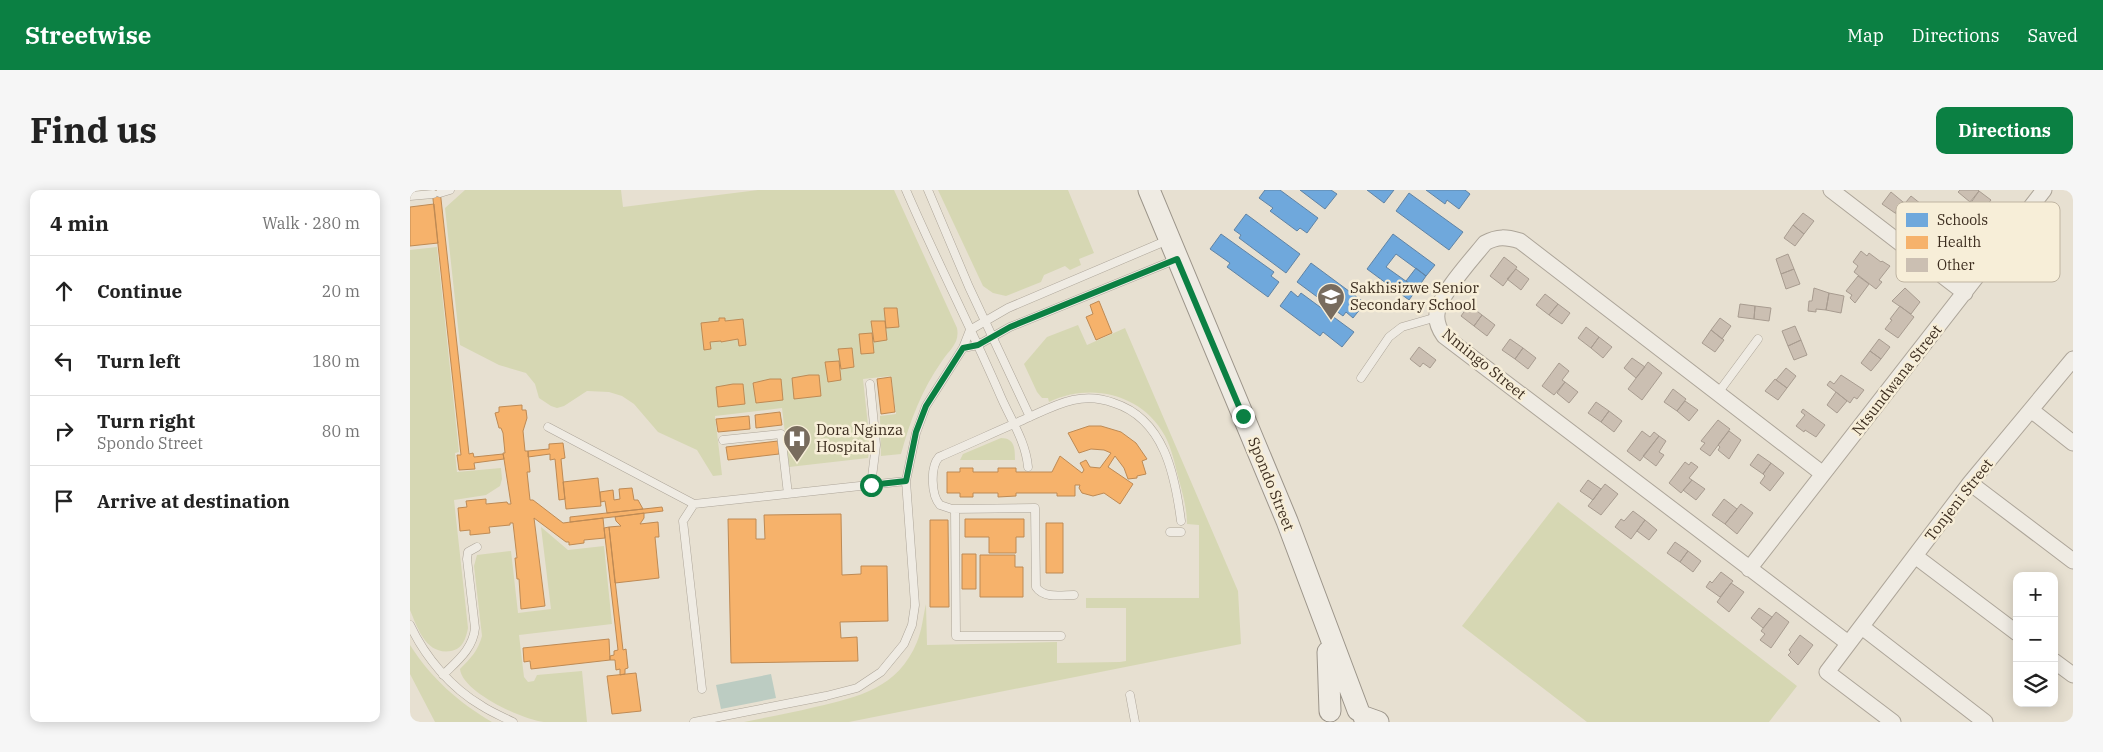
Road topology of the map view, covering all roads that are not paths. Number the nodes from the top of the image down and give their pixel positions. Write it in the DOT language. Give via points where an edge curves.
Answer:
graph roads {
  1 [pos="450,190"];
  2 [pos="906,190"];
  3 [pos="928,190"];
  4 [pos="1149,190"];
  5 [pos="1831,190"];
  6 [pos="410,196"];
  7 [pos="1896,240"];
  8 [pos="1173,249"];
  9 [pos="1950,282"];
  10 [pos="1974,282"];
  11 [pos="1965,294"];
  12 [pos="1436,318"];
  13 [pos="986,321"];
  14 [pos="970,330"];
  15 [pos="994,336"];
  16 [pos="1758,339"];
  17 [pos="978,345"];
  18 [pos="963,348"];
  19 [pos="2073,359"];
  20 [pos="1361,378"];
  21 [pos="870,384"];
  22 [pos="1718,393"];
  23 [pos="2031,410"];
  24 [pos="1030,417"];
  25 [pos="1013,424"];
  26 [pos="548,427"];
  27 [pos="722,440"];
  28 [pos="2073,443"];
  29 [pos="1028,467"];
  30 [pos="1823,474"];
  31 [pos="906,481"];
  32 [pos="1970,483"];
  33 [pos="871,485"];
  34 [pos="788,494"];
  35 [pos="694,504"];
  36 [pos="955,509"];
  37 [pos="1181,521"];
  38 [pos="1170,532"];
  39 [pos="1181,532"];
  40 [pos="477,547"];
  41 [pos="1915,556"];
  42 [pos="2073,562"];
  43 [pos="1750,569"];
  44 [pos="1074,595"];
  45 [pos="1321,613"];
  46 [pos="410,625"];
  47 [pos="1862,627"];
  48 [pos="2013,630"];
  49 [pos="1060,636"];
  50 [pos="1848,643"];
  51 [pos="2055,662"];
  52 [pos="443,674"];
  53 [pos="2073,675"];
  54 [pos="702,689"];
  55 [pos="1130,695"];
  56 [pos="1326,716"];
  57 [pos="1366,718"];
  58 [pos="513,722"];
  59 [pos="694,722"];
  60 [pos="1135,722"];
  61 [pos="1893,722"];
  62 [pos="1985,722"];
  1 -- 6 [label="lane"];
  2 -- 14 [label="lane"];
  3 -- 13 [label="lane"];
  4 -- 8 [label="main road, Spondo Street"];
  5 -- 7 [label="street"];
  8 -- 13 [label="lane" via="1008,308"];
  8 -- 15 [label="lane"];
  8 -- 45 [label="main road, Spondo Street" via="1287,521"];
  9 -- 11 [label="street"];
  10 -- 11 [label="street, Ntsundwana Street"];
  11 -- 30 [label="street, Ntsundwana Street"];
  12 -- 20 [label="lane" via="1402,327 1388,337"];
  12 -- 22 [label="street, Nmingo Street" via="1441,301 1485,243 1506,237 1520,241"];
  12 -- 43 [label="street, Nmingo Street" via="1444,336"];
  13 -- 14 [label="lane"];
  13 -- 15 [label="lane"];
  14 -- 17 [label="lane"];
  14 -- 18 [label="lane"];
  15 -- 17 [label="lane"];
  15 -- 24 [label="lane"];
  16 -- 22 [label="lane"];
  17 -- 18 [label="lane"];
  17 -- 25 [label="lane"];
  18 -- 31 [label="lane" via="926,406 916,432"];
  19 -- 23 [label="street, Tonjeni Street"];
  21 -- 33 [label="lane" via="876,445"];
  22 -- 30 [label="street, Nmingo Street"];
  23 -- 28 [label="street"];
  23 -- 32 [label="street, Tonjeni Street"];
  24 -- 25 [label="lane"];
  24 -- 37 [label="lane" via="1063,403 1086,398 1119,404 1140,416 1163,446"];
  25 -- 29 [label="lane" via="1027,453"];
  25 -- 36 [label="lane" via="936,460 935,499 944,507"];
  26 -- 35 [label="lane"];
  27 -- 34 [label="lane" via="781,434"];
  30 -- 43 [label="street, Ntsundwana Street"];
  31 -- 33 [label="lane"];
  31 -- 59 [label="lane" via="915,604 912,625 904,644 881,672 857,688"];
  32 -- 41 [label="street, Tonjeni Street"];
  32 -- 42 [label="street"];
  33 -- 34 [label="lane"];
  34 -- 35 [label="lane"];
  35 -- 54 [label="lane" via="683,521"];
  36 -- 44 [label="lane" via="1035,508 1036,587 1041,593"];
  36 -- 49 [label="lane" via="956,636"];
  38 -- 39 [label="lane"];
  40 -- 52 [label="lane" via="468,552 467,559 474,639"];
  41 -- 47 [label="street, Tonjeni Street"];
  41 -- 48 [label="street"];
  43 -- 50 [label="street, Nmingo Street"];
  45 -- 56 [label="main road, Spondo Street" via="1328,656"];
  45 -- 57 [label="main road, Spondo Street"];
  46 -- 52 [label="lane" via="420,647"];
  47 -- 50 [label="street, Tonjeni Street"];
  47 -- 62 [label="street"];
  50 -- 61 [label="street, Tonjeni Street" via="1827,672"];
  51 -- 53 [label="street"];
  52 -- 58 [label="lane" via="481,706"];
  55 -- 60 [label="lane"];
  56 -- 57 [label="main road" via="1344,706"];
}
